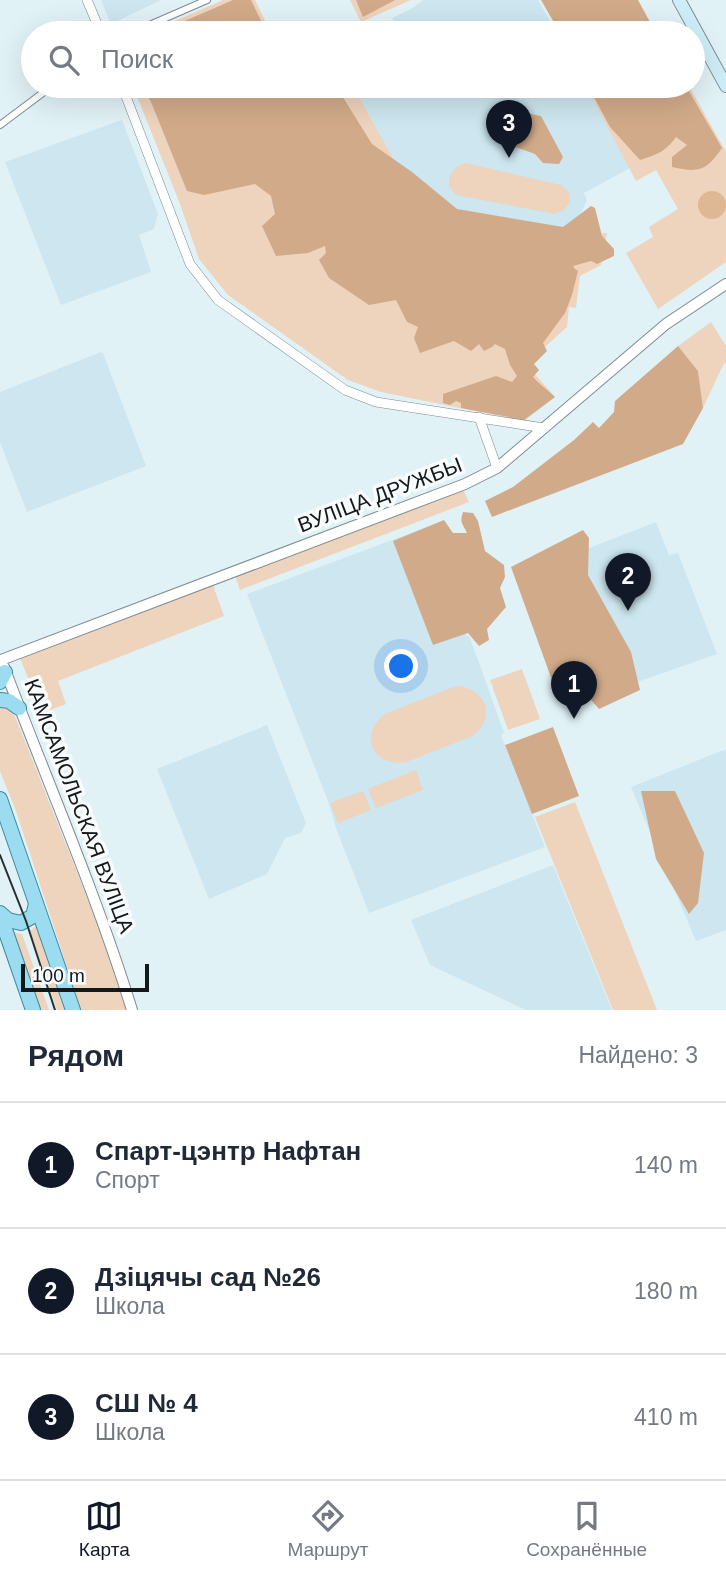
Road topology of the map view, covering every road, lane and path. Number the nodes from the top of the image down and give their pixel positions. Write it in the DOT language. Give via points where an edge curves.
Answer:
graph roads {
  1 [pos="87,0"];
  2 [pos="207,0"];
  3 [pos="679,0"];
  4 [pos="96,21"];
  5 [pos="159,21"];
  6 [pos="690,21"];
  7 [pos="705,48"];
  8 [pos="726,86"];
  9 [pos="36,98"];
  10 [pos="127,98"];
  11 [pos="0,125"];
  12 [pos="726,284"];
  13 [pos="479,417"];
  14 [pos="544,428"];
  15 [pos="496,468"];
  16 [pos="2,668"];
  17 [pos="0,700"];
  18 [pos="19,708"];
  19 [pos="0,799"];
  20 [pos="36,904"];
  21 [pos="0,914"];
  22 [pos="33,1010"];
  23 [pos="73,1010"];
  24 [pos="132,1010"];
  1 -- 4 [label="street"];
  2 -- 5 [label="street"];
  3 -- 6 [label="main road"];
  7 -- 8 [label="main road"];
  9 -- 11 [label="street"];
  10 -- 13 [label="street" via="190,264 218,300 345,390 376,401"];
  12 -- 14 [label="street, ВУЛІЦА ДРУЖБЫ" via="666,324"];
  13 -- 14 [label="street"];
  13 -- 15 [label="street"];
  14 -- 15 [label="street, ВУЛІЦА ДРУЖБЫ"];
  15 -- 16 [label="street, ВУЛІЦА ДРУЖБЫ"];
  16 -- 18 [label="street, КАМСАМОЛЬСКАЯ ВУЛІЦА"];
  17 -- 18 [label="main road"];
  18 -- 24 [label="street, КАМСАМОЛЬСКАЯ ВУЛІЦА"];
  19 -- 20 [label="main road"];
  20 -- 21 [label="main road" via="33,916 21,923"];
  20 -- 23 [label="main road"];
  21 -- 22 [label="main road"];
}
